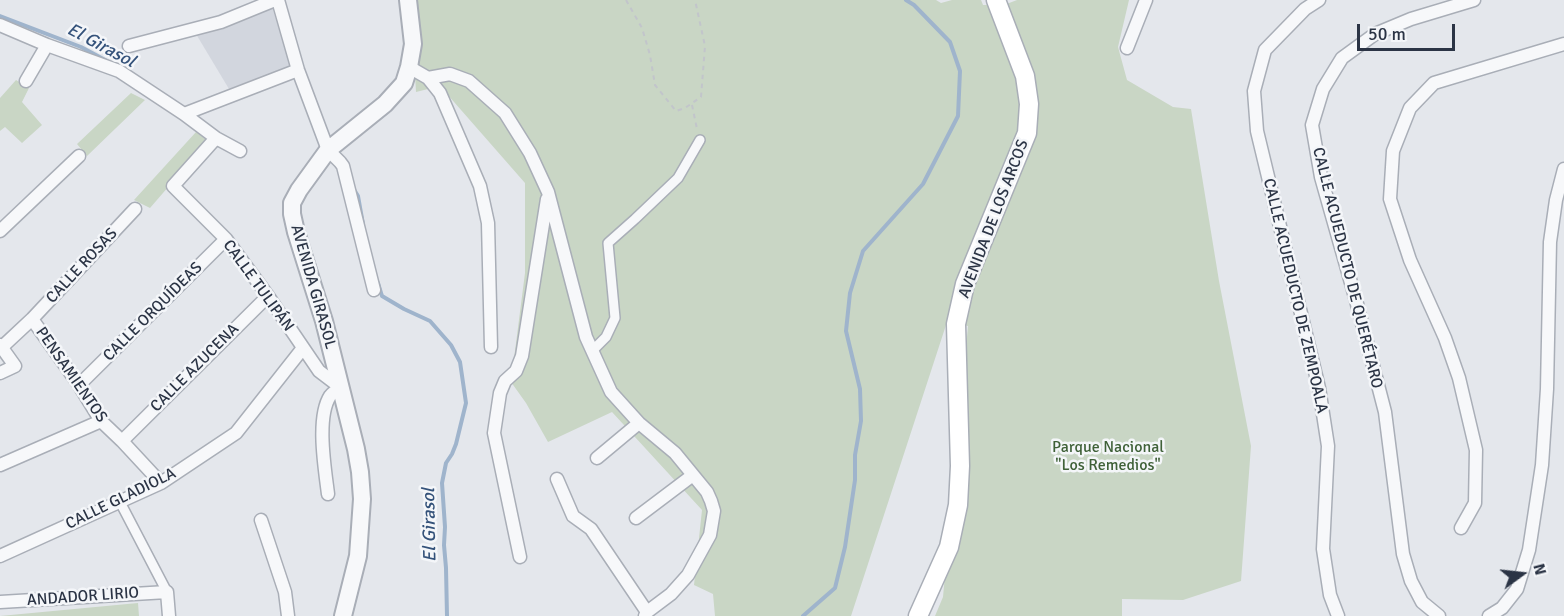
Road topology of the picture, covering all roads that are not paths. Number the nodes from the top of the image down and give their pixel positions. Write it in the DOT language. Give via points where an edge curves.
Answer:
graph roads {
  1 [pos="276,0"];
  2 [pos="408,0"];
  3 [pos="996,0"];
  4 [pos="1146,0"];
  5 [pos="1319,0"];
  6 [pos="1474,0"];
  7 [pos="0,25"];
  8 [pos="1564,44"];
  9 [pos="47,45"];
  10 [pos="129,46"];
  11 [pos="1127,48"];
  12 [pos="409,68"];
  13 [pos="298,70"];
  14 [pos="428,78"];
  15 [pos="26,81"];
  16 [pos="185,114"];
  17 [pos="216,138"];
  18 [pos="700,140"];
  19 [pos="328,150"];
  20 [pos="240,151"];
  21 [pos="79,156"];
  22 [pos="1564,169"];
  23 [pos="548,192"];
  24 [pos="135,209"];
  25 [pos="0,231"];
  26 [pos="226,239"];
  27 [pos="374,290"];
  28 [pos="268,296"];
  29 [pos="32,319"];
  30 [pos="1,346"];
  31 [pos="491,347"];
  32 [pos="303,348"];
  33 [pos="592,351"];
  34 [pos="0,373"];
  35 [pos="79,385"];
  36 [pos="340,387"];
  37 [pos="101,421"];
  38 [pos="639,423"];
  39 [pos="122,441"];
  40 [pos="597,458"];
  41 [pos="0,465"];
  42 [pos="693,475"];
  43 [pos="557,479"];
  44 [pos="161,483"];
  45 [pos="328,494"];
  46 [pos="120,502"];
  47 [pos="636,518"];
  48 [pos="261,520"];
  49 [pos="1461,528"];
  50 [pos="0,556"];
  51 [pos="520,557"];
  52 [pos="166,592"];
  53 [pos="0,602"];
  54 [pos="646,614"];
  55 [pos="169,616"];
  56 [pos="288,616"];
  57 [pos="344,616"];
  58 [pos="918,616"];
  59 [pos="1338,616"];
  60 [pos="1439,616"];
  61 [pos="1489,616"];
  1 -- 10 [label="street" via="221,22"];
  1 -- 13 [label="street"];
  2 -- 12 [label="street, AVENIDA GIRASOL" via="413,44"];
  3 -- 58 [label="main road, AVENIDA DE LOS ARCOS" via="1025,76 1029,104 1027,133 965,284 956,324 958,505 949,547"];
  4 -- 11 [label="street"];
  5 -- 59 [label="street, CALLE ACUEDUCTO DE ZEMPOALA" via="1265,50 1254,91 1257,131 1319,388 1328,446 1323,549 1330,595"];
  6 -- 60 [label="street, CALLE ACUEDUCTO DE QUERÉTARO" via="1375,34 1342,58 1323,89 1312,125 1321,177 1385,412 1403,554 1422,602"];
  7 -- 9 [label="street"];
  8 -- 49 [label="street" via="1434,83 1410,108 1393,151 1390,199 1410,260 1459,378 1476,450 1475,503"];
  9 -- 15 [label="street"];
  9 -- 16 [label="street" via="119,71"];
  12 -- 14 [label="street"];
  12 -- 19 [label="street, AVENIDA GIRASOL" via="404,83 385,104"];
  13 -- 16 [label="street"];
  13 -- 19 [label="street"];
  14 -- 23 [label="street" via="450,74 469,81 505,113"];
  14 -- 31 [label="street" via="440,93 480,186 488,223"];
  16 -- 17 [label="street"];
  17 -- 20 [label="street"];
  17 -- 26 [label="street, CALLE TULIPÁN" via="173,186"];
  18 -- 33 [label="street" via="678,178 608,243 615,318 606,337"];
  19 -- 27 [label="street" via="343,166"];
  19 -- 36 [label="street, AVENIDA GIRASOL" via="299,190 292,203 292,214"];
  21 -- 25 [label="street"];
  22 -- 61 [label="street" via="1550,242 1543,454 1529,550 1517,589 1502,608"];
  23 -- 33 [label="street"];
  23 -- 51 [label="street" via="522,356 500,393 494,433"];
  24 -- 29 [label="street, CALLE ROSAS"];
  26 -- 28 [label="street, CALLE TULIPÁN"];
  26 -- 35 [label="street, CALLE ORQUÍDEAS"];
  28 -- 32 [label="street, CALLE TULIPÁN"];
  28 -- 39 [label="street, CALLE AZUCENA"];
  29 -- 30 [label="street, CALLE ROSAS"];
  29 -- 35 [label="street, PENSAMIENTOS"];
  30 -- 34 [label="street" via="15,366"];
  32 -- 36 [label="street, CALLE TULIPÁN" via="319,371"];
  32 -- 44 [label="street, CALLE GLADIOLA" via="236,433"];
  33 -- 38 [label="street" via="611,392"];
  35 -- 37 [label="street, PENSAMIENTOS"];
  36 -- 45 [label="street" via="330,396 322,428"];
  36 -- 57 [label="street, AVENIDA GIRASOL" via="356,449 362,499 358,556"];
  37 -- 39 [label="street, PENSAMIENTOS"];
  37 -- 41 [label="street"];
  38 -- 40 [label="street"];
  38 -- 42 [label="street" via="675,453"];
  39 -- 44 [label="street, PENSAMIENTOS"];
  42 -- 47 [label="street"];
  42 -- 54 [label="street" via="707,492 714,511 710,536 688,575"];
  43 -- 54 [label="street" via="573,516 591,529"];
  44 -- 46 [label="street, CALLE GLADIOLA"];
  46 -- 50 [label="street, CALLE GLADIOLA"];
  46 -- 52 [label="street"];
  48 -- 56 [label="street" via="285,592"];
  52 -- 53 [label="street, ANDADOR LIRIO"];
  52 -- 55 [label="street"];
}
